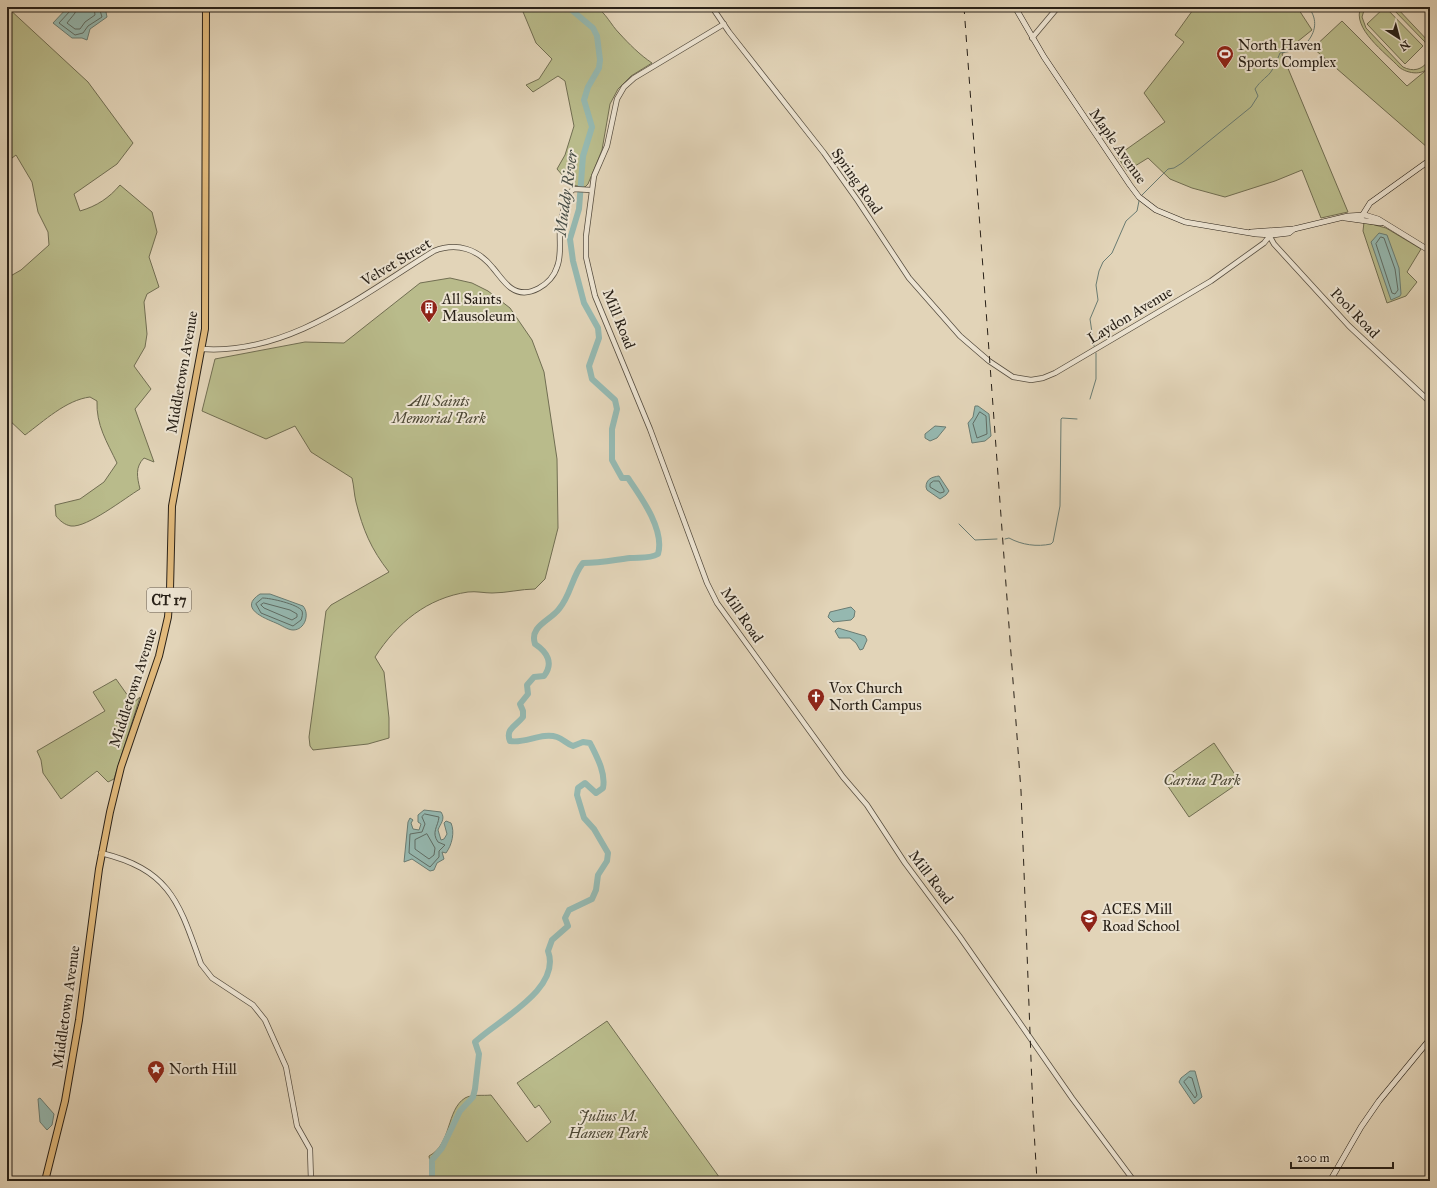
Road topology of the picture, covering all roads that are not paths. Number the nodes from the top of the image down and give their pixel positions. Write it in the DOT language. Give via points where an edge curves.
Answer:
graph roads {
  1 [pos="206,7"];
  2 [pos="712,7"];
  3 [pos="1015,7"];
  4 [pos="1058,7"];
  5 [pos="724,24"];
  6 [pos="1032,38"];
  7 [pos="1430,160"];
  8 [pos="591,190"];
  9 [pos="1361,217"];
  10 [pos="1269,233"];
  11 [pos="1430,250"];
  12 [pos="202,349"];
  13 [pos="989,361"];
  14 [pos="1430,402"];
  15 [pos="101,853"];
  16 [pos="1430,1039"];
  17 [pos="46,1181"];
  18 [pos="312,1181"];
  19 [pos="1134,1181"];
  20 [pos="1330,1181"];
  1 -- 12 [label="main road, Middletown Avenue / CT 17" via="206,312"];
  2 -- 5 [label="street, Spring Road"];
  3 -- 6 [label="main road, Maple Avenue"];
  4 -- 6 [label="street"];
  5 -- 8 [label="street, Mill Road" via="640,74 624,87 614,106 607,146"];
  5 -- 13 [label="street, Spring Road" via="824,153 909,278 960,336"];
  6 -- 10 [label="main road, Maple Avenue" via="1110,157 1144,201 1179,221 1256,234"];
  7 -- 9 [label="main road" via="1370,203"];
  8 -- 12 [label="street, Velvet Street" via="577,189 569,193 561,220 556,271 550,280 538,289 524,292 514,290 482,255 465,248 446,248 430,254 332,315 300,330 255,344"];
  8 -- 19 [label="street, Mill Road" via="585,249 595,296 616,342 707,584 717,603 843,777 864,801 902,860"];
  9 -- 10 [label="main road, Maple Avenue" via="1345,218 1288,233"];
  9 -- 11 [label="main road, Maple Avenue" via="1381,223"];
  10 -- 13 [label="street, Laydon Avenue" via="1264,242 1211,281 1049,376 1032,380 1017,378"];
  10 -- 14 [label="street, Pool Road" via="1274,244 1349,326"];
  12 -- 15 [label="main road, Middletown Avenue / CT 17" via="172,506 170,590 164,639 117,782"];
  15 -- 17 [label="main road, Middletown Avenue / CT 17" via="76,1039 63,1113"];
  15 -- 18 [label="street" via="132,862 167,888 182,911 201,964 206,971 212,978 253,1005 265,1020 286,1067 297,1126 310,1149"];
  16 -- 20 [label="main road" via="1361,1127"];
}
